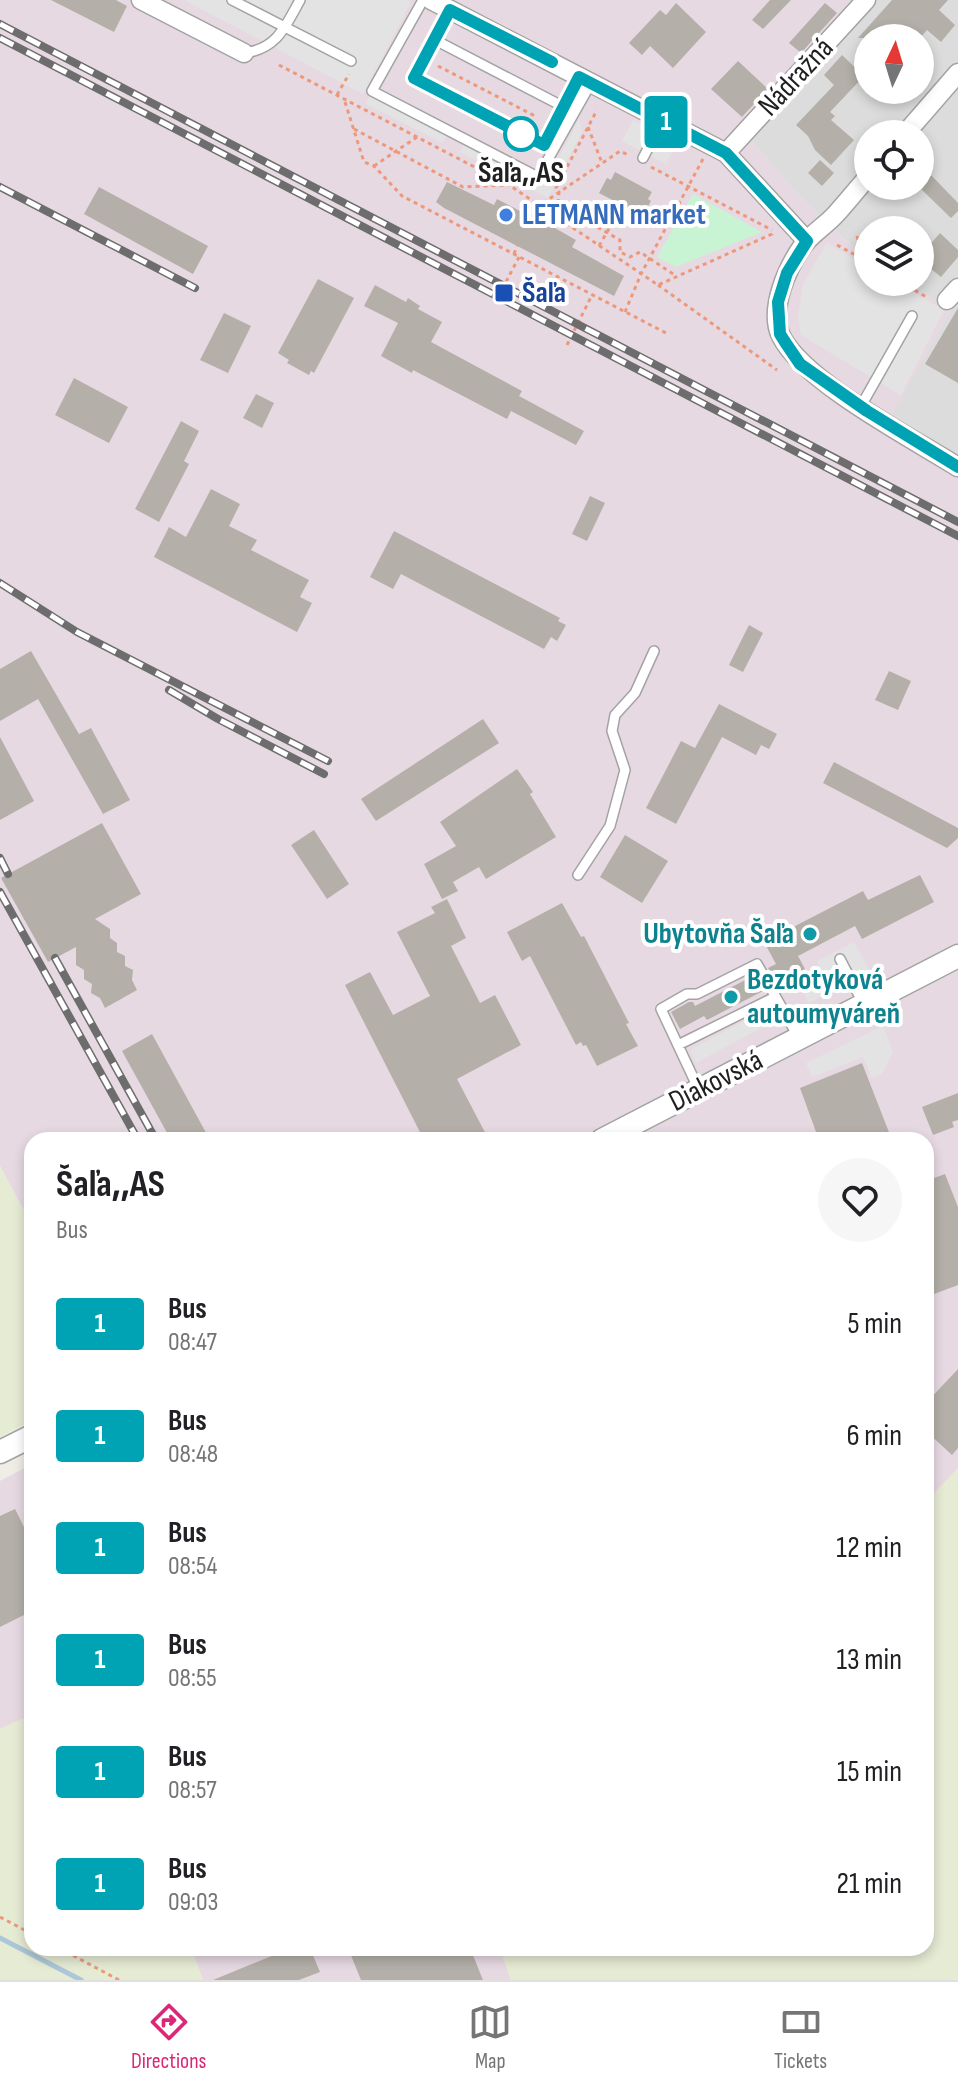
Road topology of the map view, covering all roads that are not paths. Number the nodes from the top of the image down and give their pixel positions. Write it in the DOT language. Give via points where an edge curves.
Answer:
graph roads {
  1 [pos="141,0"];
  2 [pos="232,0"];
  3 [pos="300,0"];
  4 [pos="423,0"];
  5 [pos="431,0"];
  6 [pos="866,0"];
  7 [pos="450,10"];
  8 [pos="285,27"];
  9 [pos="435,40"];
  10 [pos="244,53"];
  11 [pos="352,64"];
  12 [pos="958,73"];
  13 [pos="585,80"];
  14 [pos="564,107"];
  15 [pos="663,120"];
  16 [pos="917,120"];
  17 [pos="726,153"];
  18 [pos="641,160"];
  19 [pos="854,193"];
  20 [pos="807,241"];
  21 [pos="912,316"];
  22 [pos="861,406"];
  23 [pos="958,467"];
  24 [pos="654,651"];
  25 [pos="578,875"];
  26 [pos="958,956"];
  27 [pos="840,959"];
  28 [pos="775,997"];
  29 [pos="863,1003"];
  30 [pos="799,1038"];
  31 [pos="678,1045"];
  32 [pos="699,1090"];
  33 [pos="618,1132"];
  34 [pos="24,1440"];
  35 [pos="0,1452"];
  1 -- 10 [label="street"];
  2 -- 8 [label="lane"];
  3 -- 8 [label="lane"];
  4 -- 13 [label="lane" via="372,91 538,177"];
  5 -- 7 [label="street"];
  6 -- 17 [label="street, Nádražná"];
  7 -- 9 [label="lane"];
  7 -- 13 [label="street"];
  8 -- 10 [label="lane" via="262,51"];
  8 -- 11 [label="lane"];
  9 -- 14 [label="lane"];
  9 -- 14 [label="lane" via="414,78 544,145"];
  12 -- 16 [label="street"];
  13 -- 14 [label="lane"];
  13 -- 15 [label="street"];
  15 -- 17 [label="street"];
  15 -- 18 [label="lane"];
  17 -- 20 [label="street"];
  19 -- 20 [label="street"];
  20 -- 22 [label="street" via="787,273 778,302 780,334 800,364"];
  21 -- 22 [label="lane"];
  22 -- 23 [label="street"];
  24 -- 25 [label="lane" via="635,693 615,715 612,731 625,770 610,826"];
  26 -- 29 [label="street, Diakovská"];
  27 -- 29 [label="lane"];
  28 -- 30 [label="lane"];
  28 -- 31 [label="lane"];
  28 -- 31 [label="lane" via="757,964 687,994 661,1009"];
  29 -- 30 [label="street, Diakovská"];
  30 -- 32 [label="street, Diakovská"];
  31 -- 32 [label="lane"];
  32 -- 33 [label="street, Diakovská"];
  34 -- 35 [label="street"];
}
